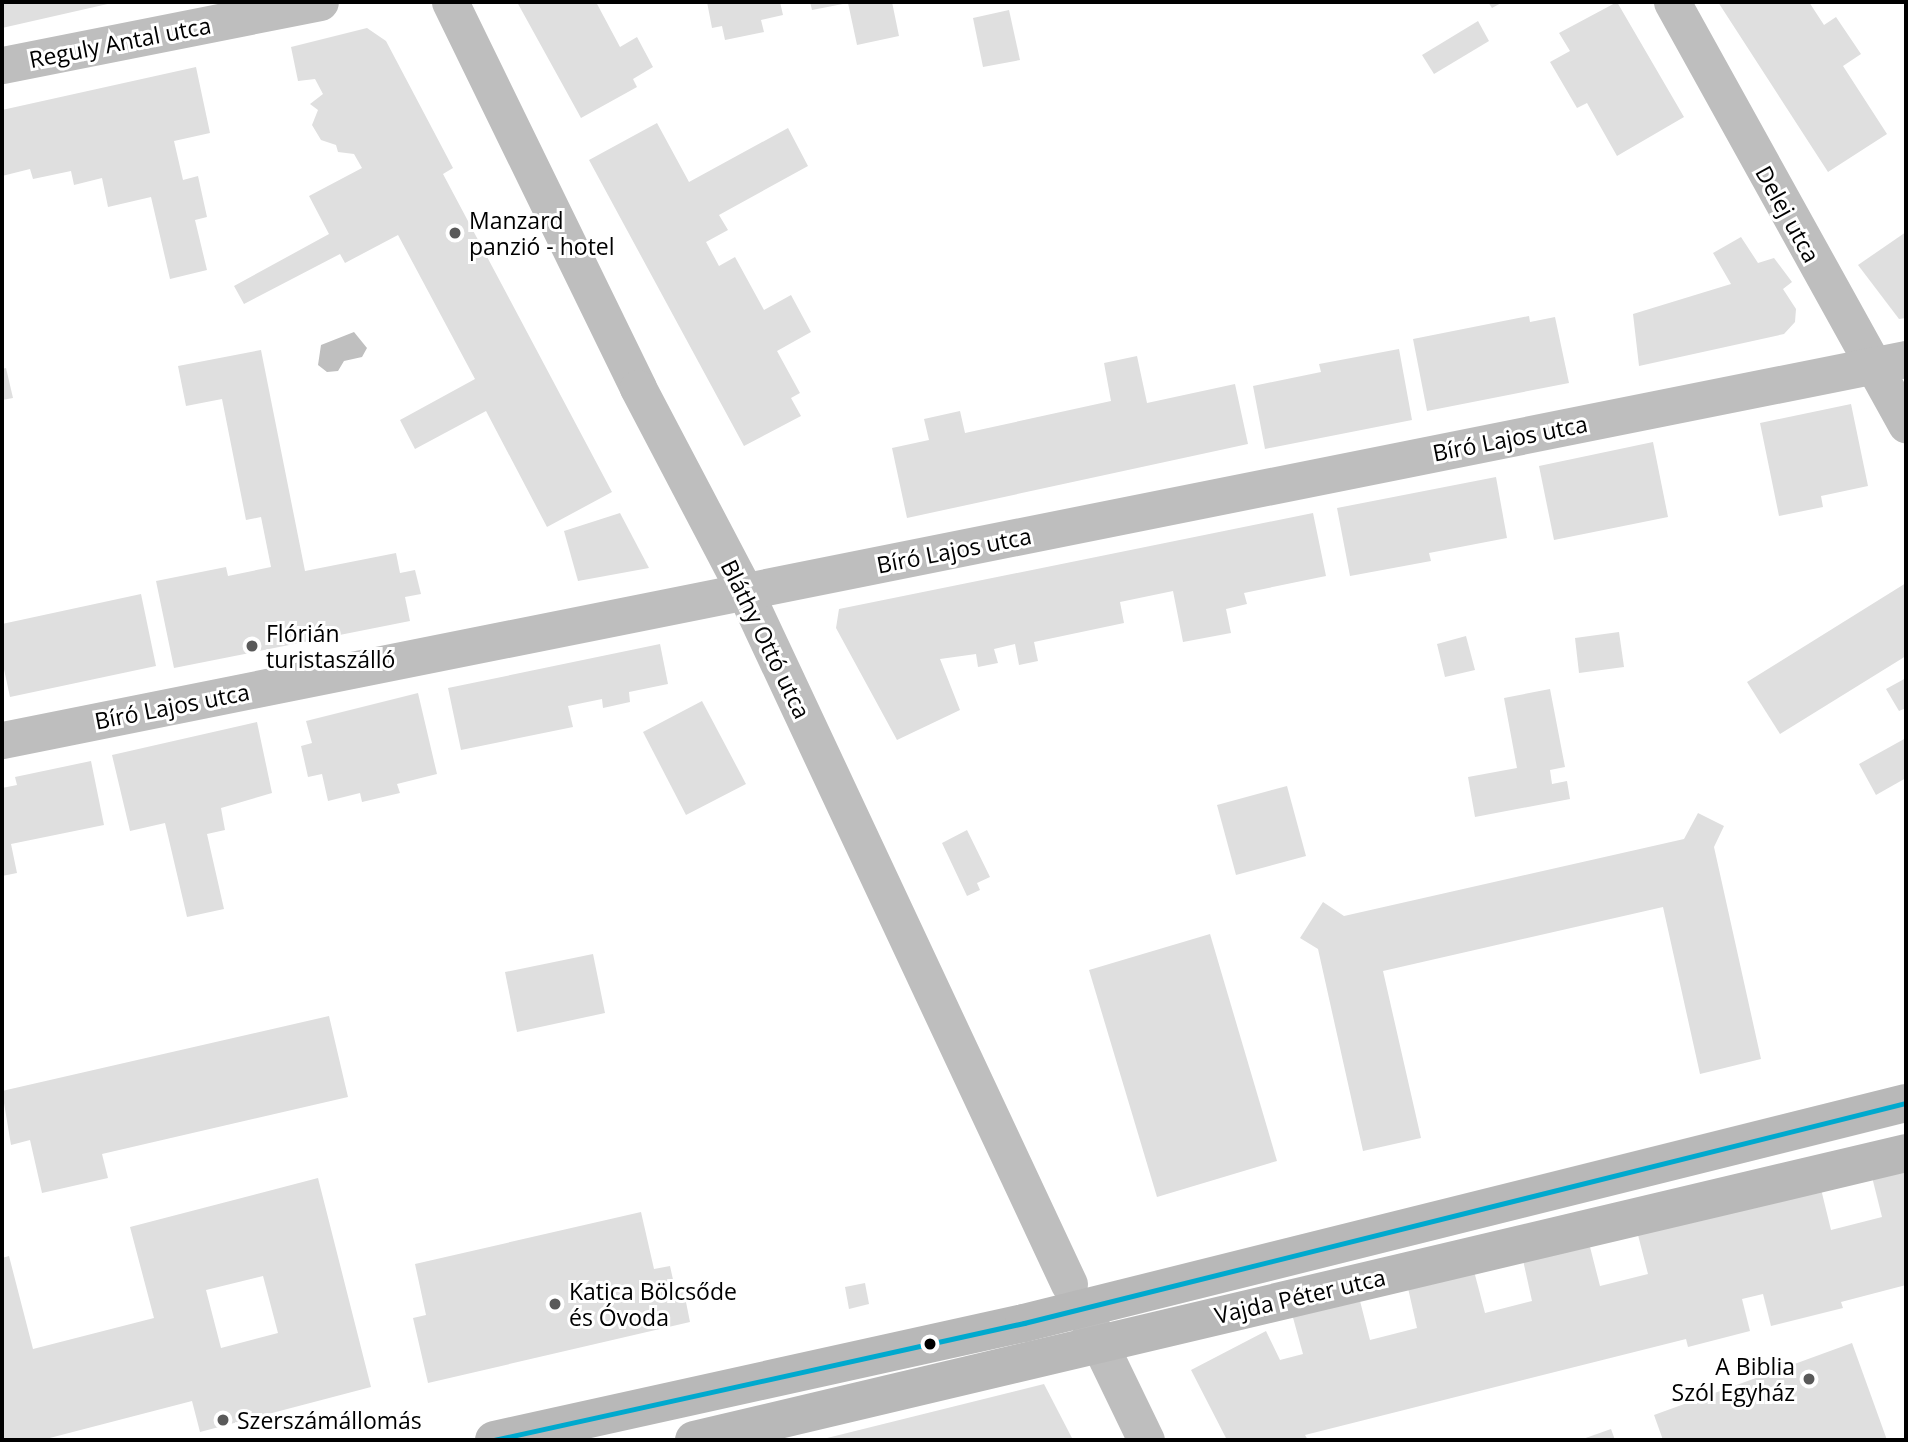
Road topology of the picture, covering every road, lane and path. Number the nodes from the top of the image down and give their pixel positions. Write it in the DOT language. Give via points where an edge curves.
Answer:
graph roads {
  1 [pos="320,2"];
  2 [pos="450,2"];
  3 [pos="1672,2"];
  4 [pos="2,65"];
  5 [pos="1889,362"];
  6 [pos="1906,425"];
  7 [pos="745,592"];
  8 [pos="2,740"];
  9 [pos="1906,1104"];
  10 [pos="1906,1153"];
  11 [pos="1075,1296"];
  12 [pos="1099,1343"];
  13 [pos="494,1440"];
  14 [pos="694,1440"];
  15 [pos="1146,1440"];
  1 -- 4 [label="street, Reguly Antal utca"];
  2 -- 7 [label="street, Bláthy Ottó utca" via="638,388"];
  3 -- 5 [label="street, Delej utca"];
  5 -- 6 [label="street, Delej utca"];
  5 -- 7 [label="street, Bíró Lajos utca"];
  7 -- 8 [label="street, Bíró Lajos utca"];
  7 -- 11 [label="street, Bláthy Ottó utca"];
  9 -- 11 [label="street, Vajda Péter utca"];
  10 -- 12 [label="street, Vajda Péter utca"];
  11 -- 12 [label="street, Bláthy Ottó utca"];
  11 -- 13 [label="street, Vajda Péter utca"];
  12 -- 14 [label="street, Vajda Péter utca"];
  12 -- 15 [label="street, Bláthy Ottó utca"];
}
